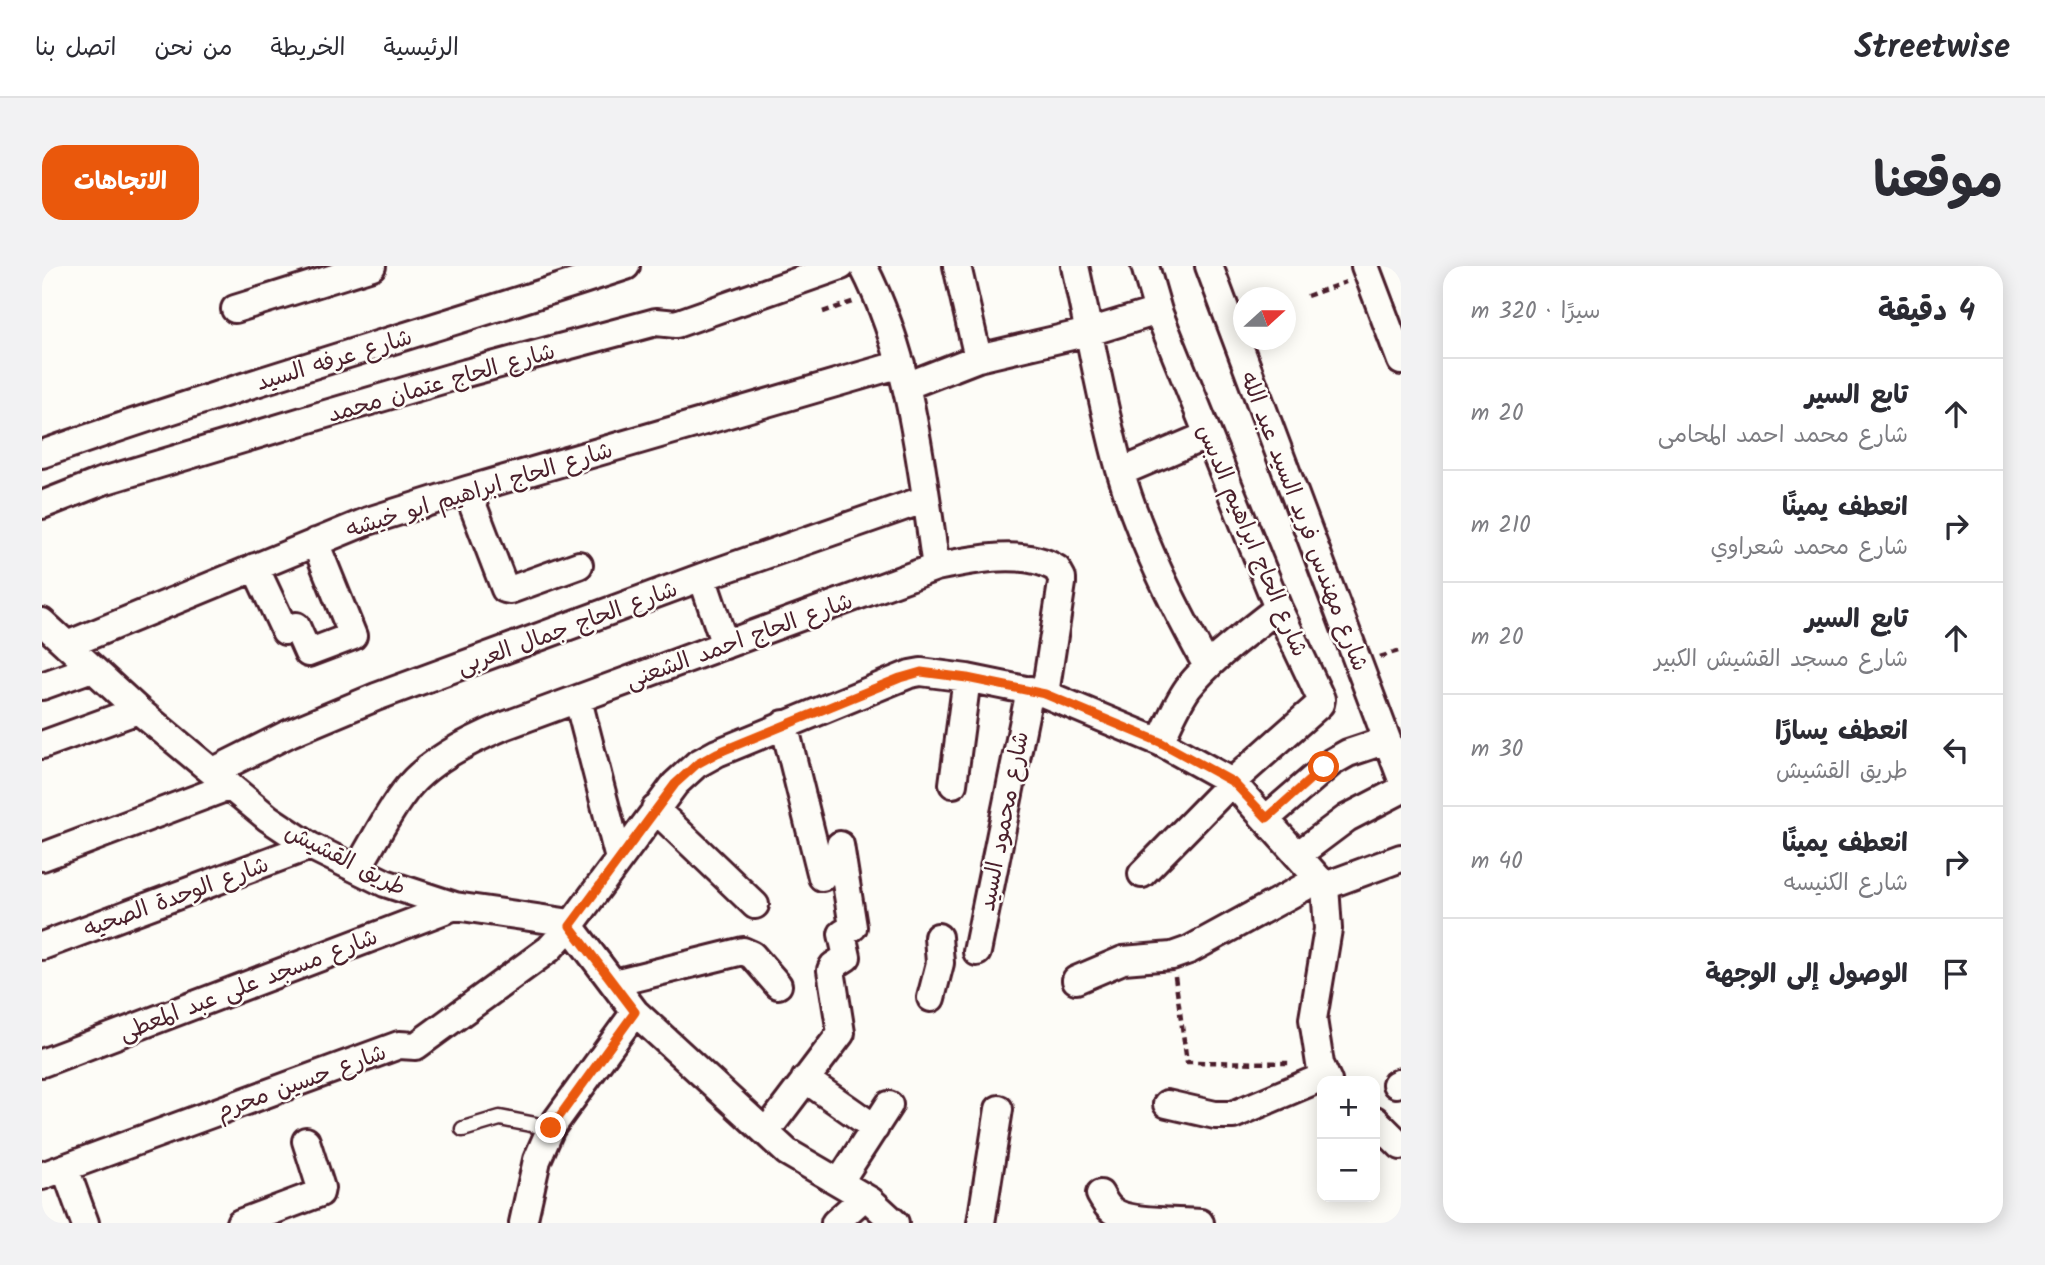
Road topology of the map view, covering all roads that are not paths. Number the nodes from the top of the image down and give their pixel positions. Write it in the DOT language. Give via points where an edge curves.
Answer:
graph roads {
  1 [pos="372,266"];
  2 [pos="626,266"];
  3 [pos="841,266"];
  4 [pos="863,266"];
  5 [pos="957,266"];
  6 [pos="1074,266"];
  7 [pos="1145,266"];
  8 [pos="1209,266"];
  9 [pos="1367,270"];
  10 [pos="235,309"];
  11 [pos="1158,311"];
  12 [pos="1089,332"];
  13 [pos="978,358"];
  14 [pos="1401,361"];
  15 [pos="904,375"];
  16 [pos="1208,435"];
  17 [pos="42,454"];
  18 [pos="1121,472"];
  19 [pos="467,490"];
  20 [pos="926,499"];
  21 [pos="42,505"];
  22 [pos="315,542"];
  23 [pos="579,565"];
  24 [pos="255,567"];
  25 [pos="936,567"];
  26 [pos="702,577"];
  27 [pos="1278,608"];
  28 [pos="42,622"];
  29 [pos="66,645"];
  30 [pos="725,645"];
  31 [pos="1208,666"];
  32 [pos="92,668"];
  33 [pos="967,678"];
  34 [pos="42,686"];
  35 [pos="1038,692"];
  36 [pos="578,700"];
  37 [pos="138,710"];
  38 [pos="784,724"];
  39 [pos="1387,740"];
  40 [pos="1160,742"];
  41 [pos="42,745"];
  42 [pos="1401,777"];
  43 [pos="222,778"];
  44 [pos="1233,782"];
  45 [pos="953,784"];
  46 [pos="1401,790"];
  47 [pos="655,809"];
  48 [pos="1267,818"];
  49 [pos="840,845"];
  50 [pos="310,846"];
  51 [pos="1299,854"];
  52 [pos="42,857"];
  53 [pos="1401,858"];
  54 [pos="619,859"];
  55 [pos="357,869"];
  56 [pos="1142,874"];
  57 [pos="822,877"];
  58 [pos="1322,882"];
  59 [pos="755,905"];
  60 [pos="455,906"];
  61 [pos="570,926"];
  62 [pos="42,946"];
  63 [pos="1076,980"];
  64 [pos="614,984"];
  65 [pos="778,985"];
  66 [pos="931,998"];
  67 [pos="635,1012"];
  68 [pos="42,1063"];
  69 [pos="1324,1074"];
  70 [pos="805,1079"];
  71 [pos="1167,1104"];
  72 [pos="889,1105"];
  73 [pos="999,1110"];
  74 [pos="1380,1126"];
  75 [pos="551,1128"];
  76 [pos="875,1128"];
  77 [pos="463,1129"];
  78 [pos="766,1132"];
  79 [pos="306,1141"];
  80 [pos="1401,1146"];
  81 [pos="54,1172"];
  82 [pos="840,1181"];
  83 [pos="1100,1194"];
  84 [pos="864,1197"];
  85 [pos="85,1223"];
  86 [pos="240,1223"];
  87 [pos="523,1223"];
  88 [pos="835,1223"];
  89 [pos="895,1223"];
  90 [pos="981,1223"];
  91 [pos="1200,1223"];
  1 -- 10 [label="street"];
  2 -- 17 [label="street, شارع عرفه السيد"];
  3 -- 21 [label="street, شارع الحاج عتمان محمد" via="676,324 656,322 466,373 103,481"];
  4 -- 15 [label="street"];
  5 -- 13 [label="street"];
  6 -- 12 [label="street"];
  7 -- 11 [label="street, شارع الحاج ابراهيم الدبس"];
  8 -- 39 [label="street, شارع مهندس فريد السيد عبد الله"];
  9 -- 14 [label="street"];
  11 -- 12 [label="street, شارع الحاج ابراهيم ابو خيشه"];
  11 -- 16 [label="street, شارع الحاج ابراهيم الدبس"];
  12 -- 13 [label="street, شارع الحاج ابراهيم ابو خيشه"];
  12 -- 18 [label="street"];
  13 -- 15 [label="street, شارع الحاج ابراهيم ابو خيشه"];
  15 -- 19 [label="street, شارع الحاج ابراهيم ابو خيشه"];
  15 -- 20 [label="street"];
  16 -- 18 [label="street"];
  16 -- 27 [label="street, شارع الحاج ابراهيم الدبس"];
  18 -- 31 [label="street" via="1159,572"];
  19 -- 22 [label="street, شارع الحاج ابراهيم ابو خيشه"];
  19 -- 23 [label="street" via="505,589"];
  20 -- 25 [label="street"];
  20 -- 26 [label="street, شارع الحاج جمال العربى"];
  22 -- 24 [label="street, شارع الحاج ابراهيم ابو خيشه"];
  22 -- 24 [label="street" via="353,636 308,653 296,626 285,631"];
  24 -- 29 [label="street, شارع الحاج ابراهيم ابو خيشه"];
  25 -- 30 [label="street, شارع الحاج احمد الشعنى"];
  25 -- 35 [label="street, شارع الحاج احمد الشعنى" via="1005,557 1057,569 1062,583"];
  26 -- 30 [label="street"];
  26 -- 43 [label="street, شارع الحاج جمال العربى" via="290,733"];
  27 -- 31 [label="street"];
  27 -- 44 [label="street, شارع الحاج ابراهيم الدبس" via="1320,704"];
  28 -- 29 [label="street, طريق القشيش"];
  29 -- 32 [label="street, طريق القشيش"];
  30 -- 36 [label="street, شارع الحاج احمد الشعنى"];
  31 -- 40 [label="street" via="1174,710"];
  32 -- 34 [label="street"];
  32 -- 37 [label="street, طريق القشيش"];
  33 -- 35 [label="street, شارع حسين محرم"];
  33 -- 38 [label="street, شارع حسين محرم" via="910,674"];
  33 -- 45 [label="street"];
  35 -- 40 [label="street, شارع حسين محرم"];
  35 -- 66 [label="street, شارع محمود السيد" via="984,953 939,945"];
  36 -- 54 [label="street"];
  36 -- 55 [label="street, شارع الحاج احمد الشعنى" via="479,737 433,765 403,793"];
  37 -- 41 [label="street"];
  37 -- 43 [label="street, طريق القشيش"];
  38 -- 47 [label="street, شارع حسين محرم" via="697,764"];
  38 -- 57 [label="street"];
  39 -- 42 [label="street, شارع مهندس فريد السيد عبد الله"];
  39 -- 48 [label="street" via="1332,762"];
  40 -- 44 [label="street, شارع حسين محرم"];
  43 -- 50 [label="street, طريق القشيش" via="268,818"];
  43 -- 52 [label="street, شارع الحاج جمال العربى"];
  44 -- 48 [label="street, شارع حسين محرم"];
  44 -- 56 [label="street"];
  46 -- 51 [label="street" via="1347,818"];
  47 -- 54 [label="street, شارع حسين محرم"];
  47 -- 59 [label="street"];
  48 -- 51 [label="street, شارع حسين محرم"];
  49 -- 70 [label="street" via="853,927 842,934 847,957 831,970 841,1033"];
  50 -- 55 [label="street, طريق القشيش"];
  50 -- 62 [label="street, شارع الوحدة الصحيه"];
  51 -- 58 [label="street, شارع حسين محرم"];
  53 -- 58 [label="street"];
  54 -- 61 [label="street, شارع حسين محرم"];
  55 -- 60 [label="street, طريق القشيش"];
  58 -- 63 [label="street" via="1189,950 1123,960"];
  58 -- 69 [label="street" via="1328,929 1313,1019"];
  60 -- 61 [label="street, طريق القشيش"];
  60 -- 68 [label="street, شارع مسجد على عبد المعطى"];
  61 -- 64 [label="street"];
  61 -- 81 [label="street, شارع حسين محرم" via="542,956 415,1046 399,1045"];
  64 -- 65 [label="street" via="743,951"];
  64 -- 67 [label="street"];
  67 -- 75 [label="street"];
  67 -- 78 [label="street"];
  69 -- 71 [label="street" via="1233,1115"];
  70 -- 76 [label="street"];
  70 -- 78 [label="street"];
  72 -- 76 [label="street"];
  73 -- 90 [label="street"];
  74 -- 80 [label="street"];
  75 -- 77 [label="lane" via="500,1118"];
  75 -- 87 [label="street" via="537,1160"];
  76 -- 82 [label="street"];
  78 -- 82 [label="street" via="787,1152"];
  79 -- 86 [label="street" via="320,1193"];
  81 -- 85 [label="street"];
  82 -- 84 [label="street"];
  83 -- 91 [label="street" via="1106,1206 1130,1218"];
  84 -- 88 [label="street"];
  84 -- 89 [label="street"];
}
